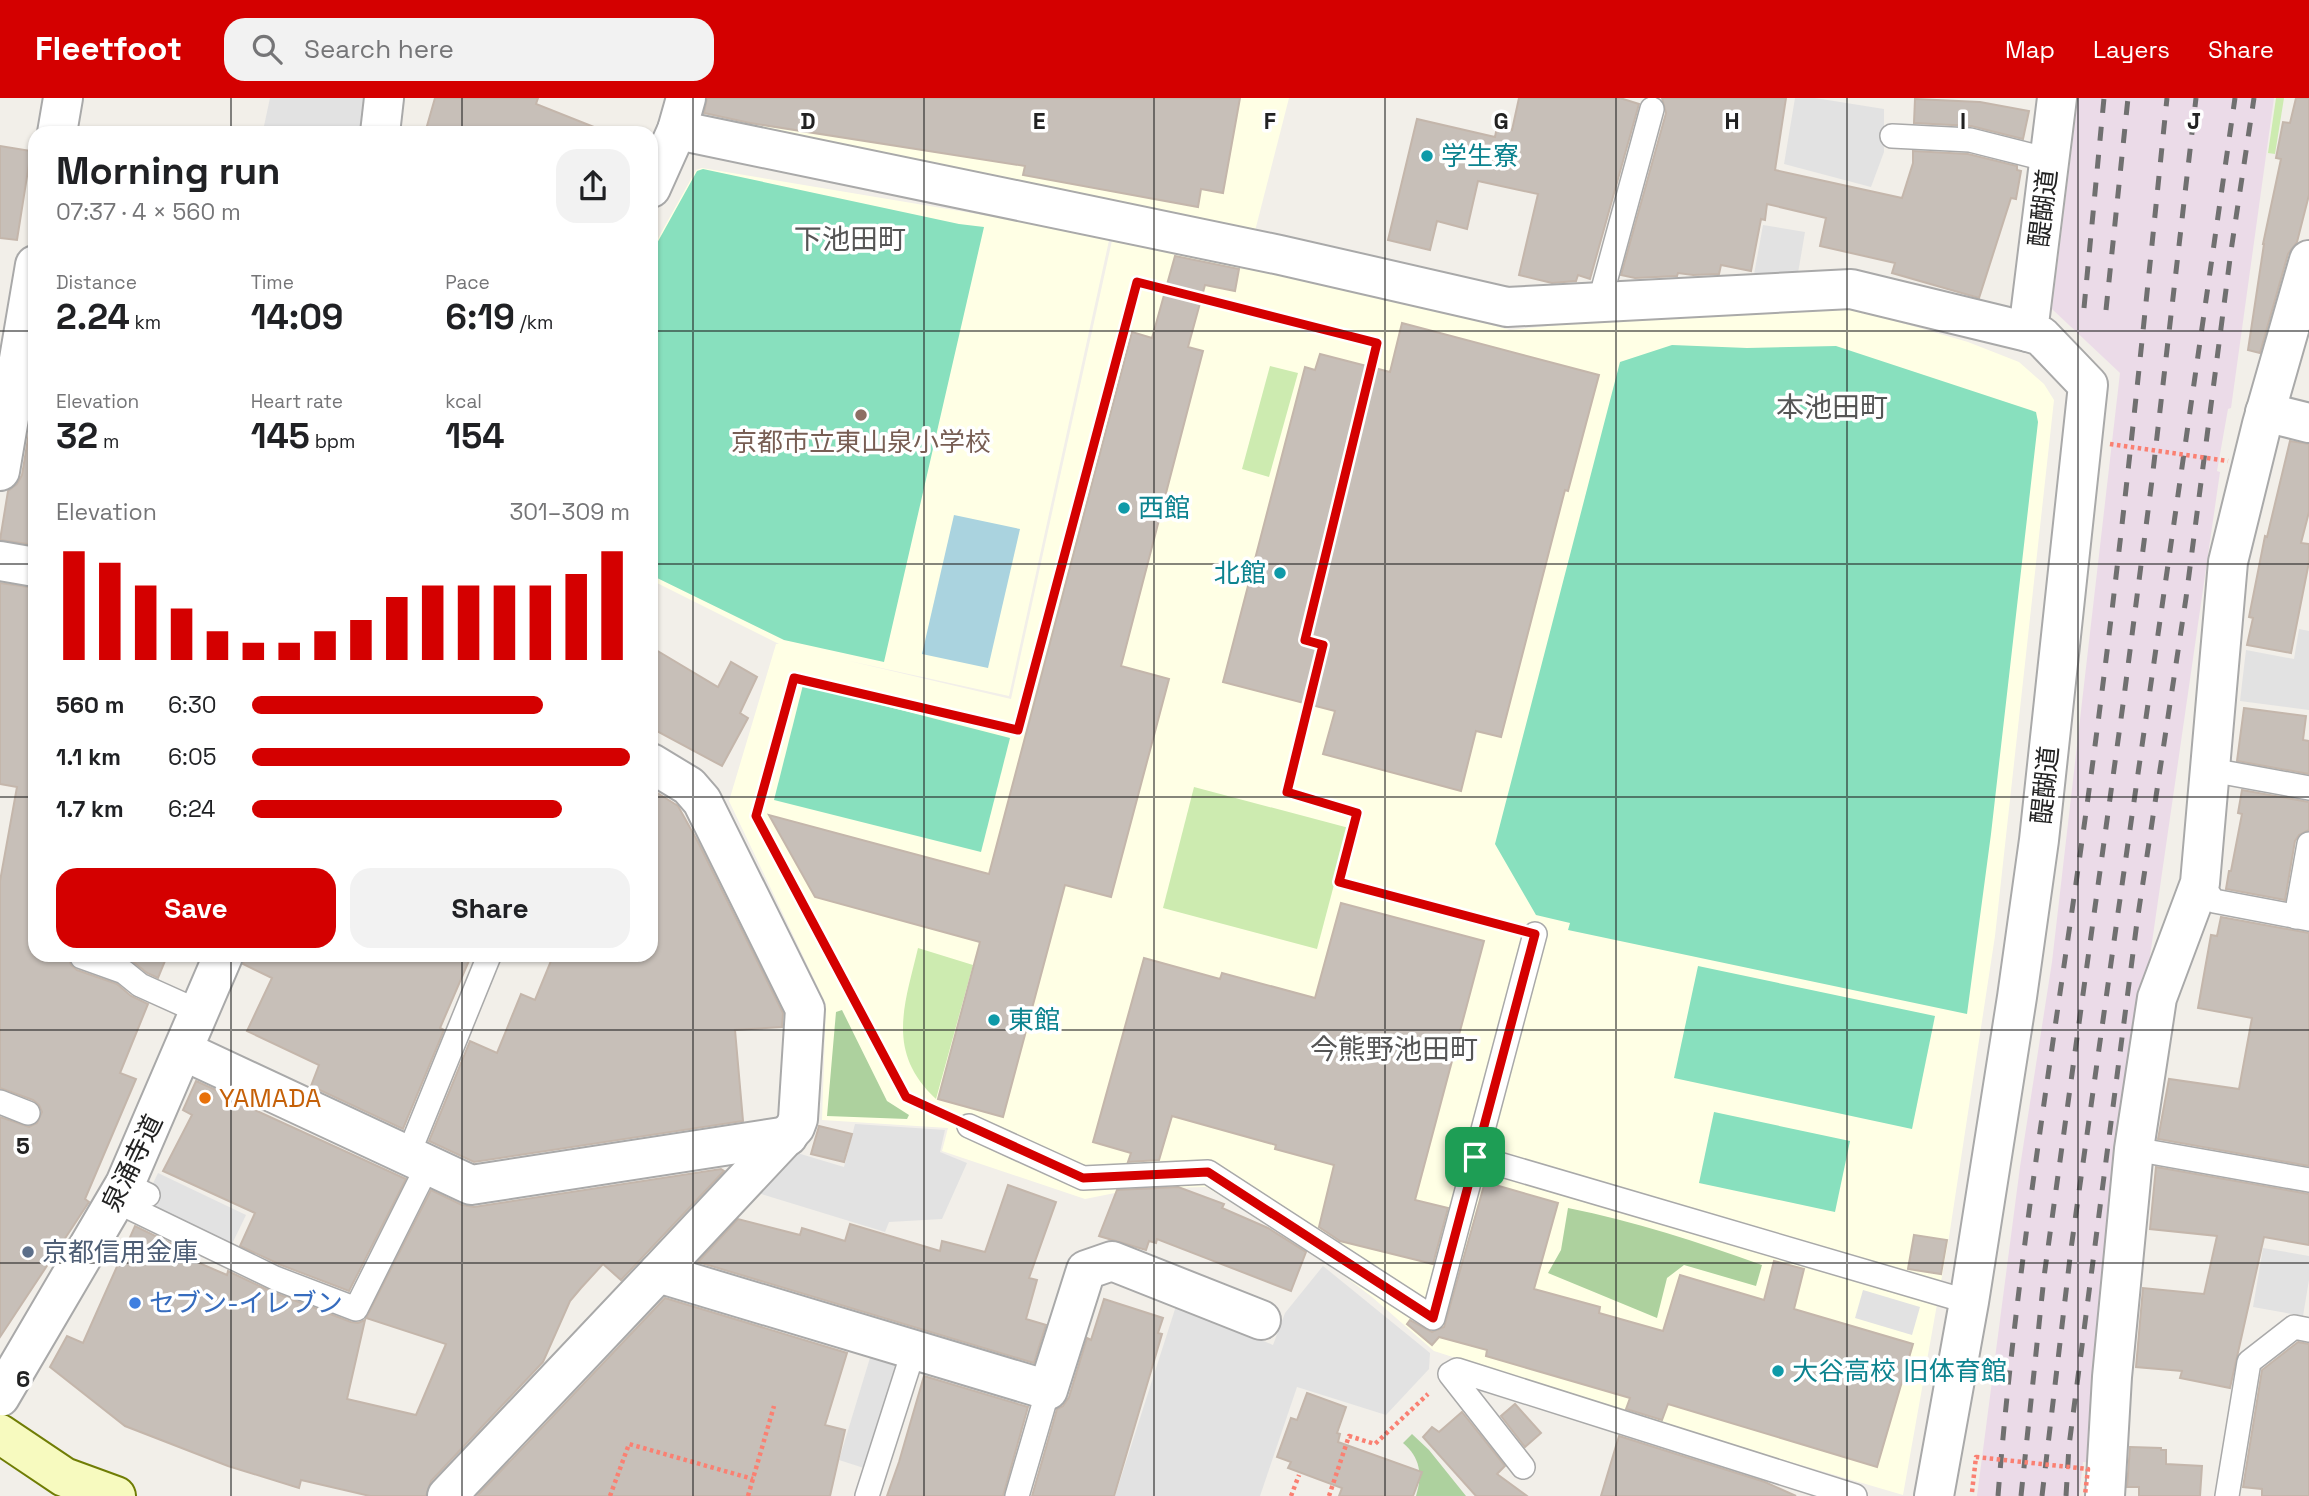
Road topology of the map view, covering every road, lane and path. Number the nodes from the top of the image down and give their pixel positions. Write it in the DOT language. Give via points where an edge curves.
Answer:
graph roads {
  1 [pos="63,98"];
  2 [pos="384,98"];
  3 [pos="2057,98"];
  4 [pos="1653,109"];
  5 [pos="682,114"];
  6 [pos="58,126"];
  7 [pos="381,126"];
  8 [pos="1892,136"];
  9 [pos="2049,160"];
  10 [pos="658,171"];
  11 [pos="2309,260"];
  12 [pos="1599,304"];
  13 [pos="28,305"];
  14 [pos="2028,332"];
  15 [pos="2265,412"];
  16 [pos="2309,423"];
  17 [pos="2110,444"];
  18 [pos="1,458"];
  19 [pos="2228,461"];
  20 [pos="0,561"];
  21 [pos="28,566"];
  22 [pos="658,767"];
  23 [pos="2211,771"];
  24 [pos="2309,788"];
  25 [pos="2309,844"];
  26 [pos="2200,883"];
  27 [pos="2302,918"];
  28 [pos="1535,934"];
  29 [pos="96,962"];
  30 [pos="221,962"];
  31 [pos="487,962"];
  32 [pos="200,1012"];
  33 [pos="184,1051"];
  34 [pos="0,1102"];
  35 [pos="28,1113"];
  36 [pos="968,1126"];
  37 [pos="788,1136"];
  38 [pos="2134,1149"];
  39 [pos="1475,1157"];
  40 [pos="418,1160"];
  41 [pos="2309,1180"];
  42 [pos="130,1193"];
  43 [pos="659,1273"];
  44 [pos="1969,1301"];
  45 [pos="1261,1320"];
  46 [pos="2309,1330"];
  47 [pos="914,1349"];
  48 [pos="1436,1388"];
  49 [pos="1048,1390"];
  50 [pos="0,1397"];
  51 [pos="774,1406"];
  52 [pos="0,1434"];
  53 [pos="1523,1467"];
  54 [pos="1299,1475"];
  55 [pos="753,1479"];
  56 [pos="1972,1492"];
  57 [pos="1292,1495"];
  58 [pos="2085,1495"];
  59 [pos="116,1496"];
  60 [pos="447,1496"];
  61 [pos="610,1496"];
  62 [pos="748,1496"];
  63 [pos="867,1496"];
  64 [pos="1017,1496"];
  65 [pos="1299,1496"];
  66 [pos="1329,1496"];
  67 [pos="1855,1496"];
  68 [pos="1934,1496"];
  69 [pos="2105,1496"];
  70 [pos="2227,1496"];
  1 -- 6 [label="street"];
  2 -- 7 [label="street"];
  3 -- 9 [label="street, 醍醐道"];
  4 -- 12 [label="lane"];
  5 -- 10 [label="street"];
  5 -- 12 [label="street" via="1507,307"];
  8 -- 9 [label="lane" via="1970,140"];
  9 -- 14 [label="street, 醍醐道"];
  11 -- 15 [label="street"];
  12 -- 14 [label="street" via="1850,289"];
  13 -- 18 [label="street"];
  14 -- 44 [label="street, 醍醐道" via="2040,336 2088,385 2039,841"];
  15 -- 16 [label="street"];
  15 -- 23 [label="street" via="2228,562"];
  17 -- 19 [label="path, bridge"];
  20 -- 21 [label="street"];
  22 -- 37 [label="street" via="689,786 702,801 805,1009 798,1119"];
  23 -- 24 [label="lane"];
  23 -- 26 [label="street"];
  25 -- 27 [label="lane"];
  26 -- 27 [label="lane" via="2214,901"];
  26 -- 38 [label="street" via="2157,998"];
  28 -- 36 [label="path" via="1339,882 1357,813 1287,792 1323,645 1305,640 1377,343 1137,282 1018,730 794,678 756,816 906,1097"];
  28 -- 39 [label="lane"];
  29 -- 32 [label="lane"];
  30 -- 32 [label="street, 泉涌寺道"];
  31 -- 40 [label="lane"];
  32 -- 33 [label="street, 泉涌寺道"];
  33 -- 40 [label="street"];
  33 -- 42 [label="street, 泉涌寺道"];
  34 -- 35 [label="lane"];
  36 -- 39 [label="lane" via="1083,1178 1208,1172 1433,1318"];
  37 -- 40 [label="street" via="471,1185"];
  37 -- 43 [label="street"];
  38 -- 41 [label="lane"];
  38 -- 69 [label="street"];
  39 -- 44 [label="lane"];
  40 -- 42 [label="lane" via="356,1309 275,1278"];
  42 -- 50 [label="street, 泉涌寺道"];
  43 -- 47 [label="street"];
  43 -- 60 [label="street"];
  44 -- 68 [label="street, 醍醐道"];
  45 -- 49 [label="street" via="1112,1261 1086,1270"];
  46 -- 70 [label="lane" via="2294,1327 2249,1362"];
  47 -- 49 [label="street"];
  47 -- 63 [label="lane"];
  48 -- 66 [label="path" via="1374,1444 1349,1436"];
  49 -- 64 [label="lane"];
  51 -- 55 [label="path"];
  52 -- 59 [label="main road" via="64,1477"];
  53 -- 67 [label="lane" via="1450,1374 1457,1370"];
  54 -- 57 [label="path"];
  55 -- 61 [label="path" via="629,1444"];
  55 -- 62 [label="path"];
  56 -- 58 [label="path, bridge" via="1976,1457 2088,1469"];
  57 -- 65 [label="path"];
}
